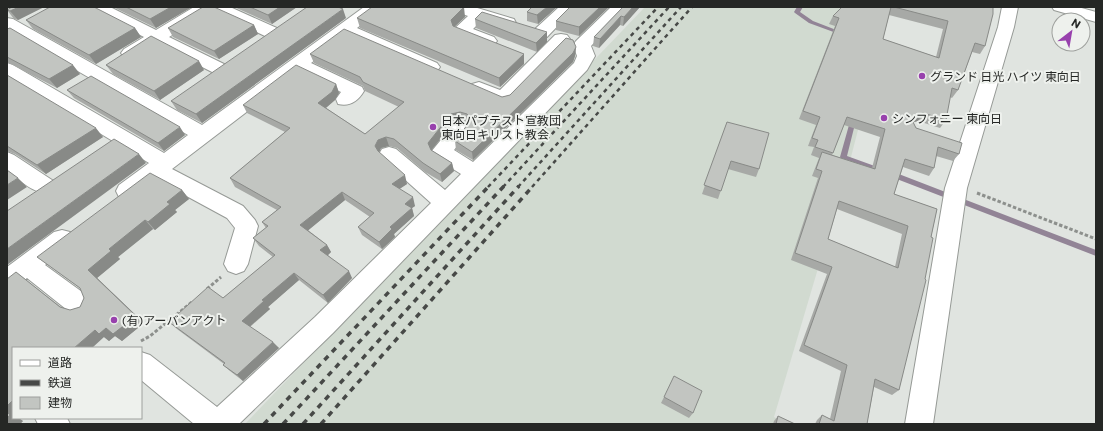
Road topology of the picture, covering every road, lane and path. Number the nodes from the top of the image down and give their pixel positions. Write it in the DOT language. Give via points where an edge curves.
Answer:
graph roads {
  1 [pos="97,7"];
  2 [pos="206,7"];
  3 [pos="218,7"];
  4 [pos="457,7"];
  5 [pos="568,7"];
  6 [pos="620,7"];
  7 [pos="1010,7"];
  8 [pos="1060,7"];
  9 [pos="368,12"];
  10 [pos="480,14"];
  11 [pos="1096,17"];
  12 [pos="344,19"];
  13 [pos="15,22"];
  14 [pos="541,33"];
  15 [pos="156,38"];
  16 [pos="561,39"];
  17 [pos="255,45"];
  18 [pos="582,45"];
  19 [pos="504,47"];
  20 [pos="297,64"];
  21 [pos="7,69"];
  22 [pos="219,70"];
  23 [pos="446,73"];
  24 [pos="88,79"];
  25 [pos="467,82"];
  26 [pos="345,99"];
  27 [pos="461,129"];
  28 [pos="203,135"];
  29 [pos="120,137"];
  30 [pos="101,149"];
  31 [pos="389,154"];
  32 [pos="7,160"];
  33 [pos="160,166"];
  34 [pos="475,173"];
  35 [pos="64,174"];
  36 [pos="45,186"];
  37 [pos="955,192"];
  38 [pos="26,199"];
  39 [pos="111,203"];
  40 [pos="446,203"];
  41 [pos="79,227"];
  42 [pos="1096,239"];
  43 [pos="236,264"];
  44 [pos="28,265"];
  45 [pos="7,280"];
  46 [pos="206,290"];
  47 [pos="195,299"];
  48 [pos="80,305"];
  49 [pos="142,350"];
  50 [pos="142,355"];
  51 [pos="218,424"];
  52 [pos="919,424"];
  1 -- 15 [label="street"];
  2 -- 15 [label="street"];
  3 -- 17 [label="street" via="280,28"];
  4 -- 10 [label="street"];
  5 -- 14 [label="street"];
  6 -- 18 [label="street"];
  7 -- 37 [label="street" via="1006,27 962,143"];
  8 -- 11 [label="street"];
  9 -- 12 [label="street"];
  10 -- 14 [label="street"];
  10 -- 19 [label="street" via="462,30"];
  12 -- 20 [label="street"];
  12 -- 23 [label="street"];
  13 -- 24 [label="street"];
  14 -- 16 [label="street"];
  15 -- 22 [label="street"];
  15 -- 24 [label="street"];
  16 -- 18 [label="street"];
  16 -- 25 [label="street" via="532,58 503,98"];
  18 -- 34 [label="street" via="586,56 581,66"];
  20 -- 26 [label="street" via="355,91"];
  20 -- 28 [label="street"];
  21 -- 24 [label="street"];
  24 -- 28 [label="street" via="167,106"];
  24 -- 29 [label="street"];
  27 -- 34 [label="street" via="442,152"];
  28 -- 33 [label="street"];
  29 -- 30 [label="street"];
  29 -- 33 [label="street"];
  31 -- 40 [label="street"];
  32 -- 36 [label="street"];
  33 -- 39 [label="street"];
  33 -- 43 [label="street" via="235,212 247,226"];
  34 -- 40 [label="street"];
  35 -- 36 [label="street"];
  36 -- 38 [label="street"];
  37 -- 42 [label="path"];
  37 -- 52 [label="street"];
  40 -- 51 [label="street" via="324,325"];
  41 -- 44 [label="street"];
  43 -- 46 [label="path"];
  44 -- 45 [label="street"];
  44 -- 48 [label="street"];
  47 -- 49 [label="path" via="150,336"];
  50 -- 51 [label="street"];
}
